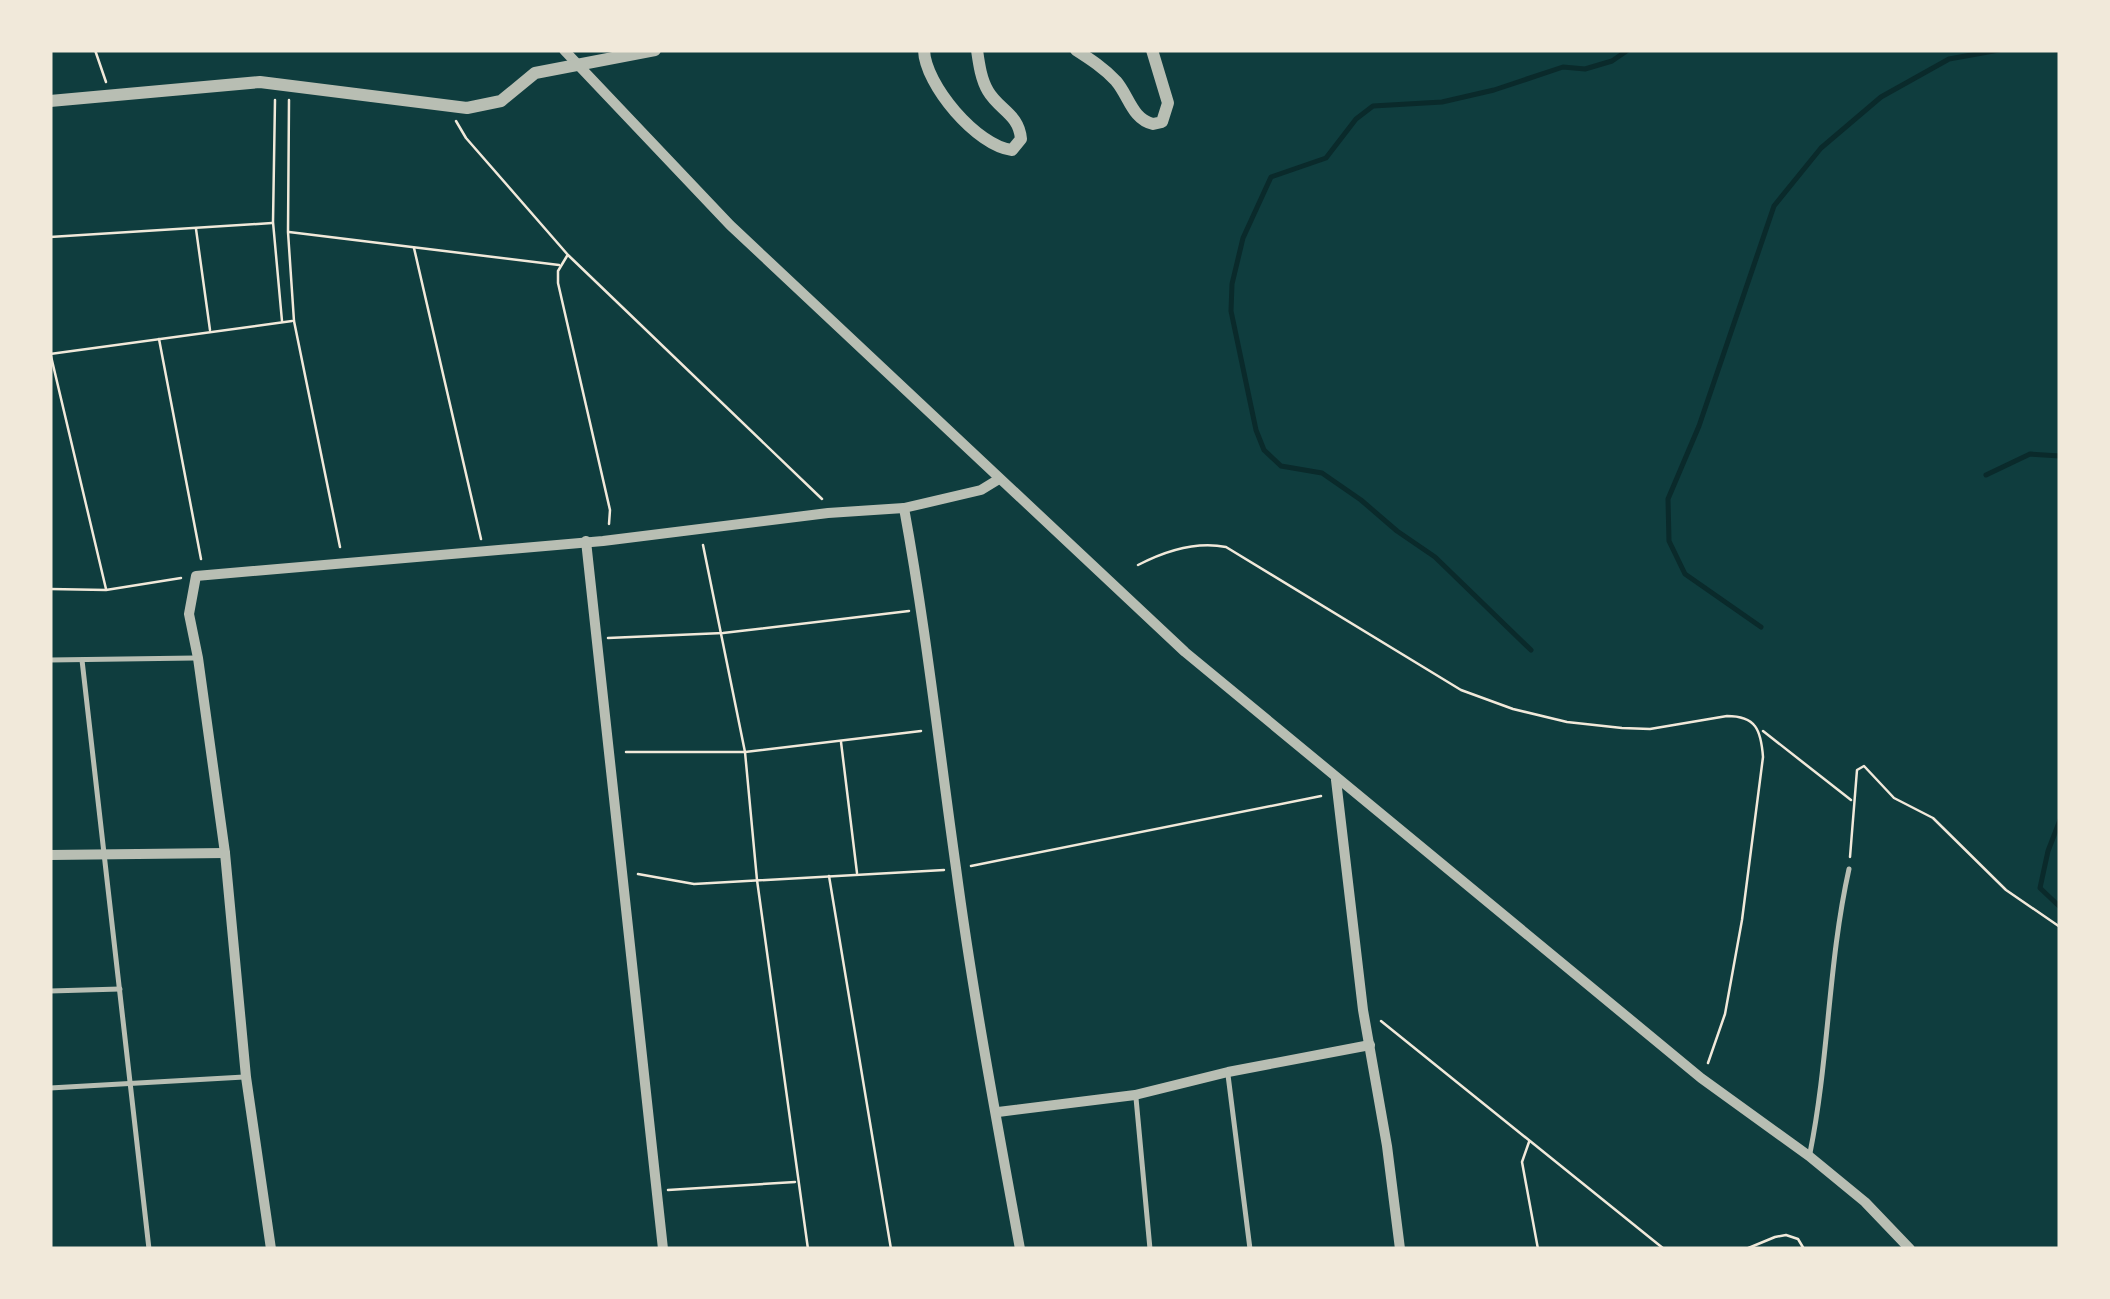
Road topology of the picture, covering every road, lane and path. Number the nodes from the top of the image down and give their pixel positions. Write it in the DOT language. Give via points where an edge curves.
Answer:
graph roads {
  1 [pos="95,50"];
  2 [pos="564,50"];
  3 [pos="654,50"];
  4 [pos="924,50"];
  5 [pos="977,50"];
  6 [pos="1076,50"];
  7 [pos="1152,50"];
  8 [pos="578,63"];
  9 [pos="282,84"];
  10 [pos="111,95"];
  11 [pos="50,101"];
  12 [pos="452,106"];
  13 [pos="273,222"];
  14 [pos="196,228"];
  15 [pos="288,232"];
  16 [pos="50,237"];
  17 [pos="414,248"];
  18 [pos="568,254"];
  19 [pos="560,265"];
  20 [pos="294,321"];
  21 [pos="282,323"];
  22 [pos="210,332"];
  23 [pos="159,340"];
  24 [pos="50,354"];
  25 [pos="999,479"];
  26 [pos="904,508"];
  27 [pos="828,513"];
  28 [pos="699,529"];
  29 [pos="586,541"];
  30 [pos="602,541"];
  31 [pos="483,549"];
  32 [pos="344,563"];
  33 [pos="1138,565"];
  34 [pos="196,576"];
  35 [pos="50,589"];
  36 [pos="106,590"];
  37 [pos="923,609"];
  38 [pos="723,633"];
  39 [pos="597,638"];
  40 [pos="198,658"];
  41 [pos="50,660"];
  42 [pos="82,660"];
  43 [pos="1758,727"];
  44 [pos="938,729"];
  45 [pos="841,740"];
  46 [pos="609,752"];
  47 [pos="745,752"];
  48 [pos="1336,780"];
  49 [pos="1338,794"];
  50 [pos="1854,802"];
  51 [pos="105,853"];
  52 [pos="224,854"];
  53 [pos="50,856"];
  54 [pos="956,869"];
  55 [pos="1849,869"];
  56 [pos="622,871"];
  57 [pos="857,874"];
  58 [pos="829,876"];
  59 [pos="757,880"];
  60 [pos="2060,927"];
  61 [pos="120,990"];
  62 [pos="50,992"];
  63 [pos="1363,1010"];
  64 [pos="1370,1045"];
  65 [pos="1228,1072"];
  66 [pos="246,1077"];
  67 [pos="1701,1078"];
  68 [pos="130,1085"];
  69 [pos="50,1088"];
  70 [pos="1135,1094"];
  71 [pos="998,1112"];
  72 [pos="1530,1141"];
  73 [pos="1809,1156"];
  74 [pos="797,1182"];
  75 [pos="656,1191"];
  76 [pos="149,1249"];
  77 [pos="272,1249"];
  78 [pos="663,1249"];
  79 [pos="808,1249"];
  80 [pos="891,1249"];
  81 [pos="1020,1249"];
  82 [pos="1150,1249"];
  83 [pos="1250,1249"];
  84 [pos="1400,1249"];
  85 [pos="1538,1249"];
  86 [pos="1664,1249"];
  87 [pos="1746,1249"];
  88 [pos="1804,1249"];
  89 [pos="1910,1249"];
  1 -- 10 [label="path"];
  2 -- 8 [label="street"];
  3 -- 8 [label="street"];
  4 -- 5 [label="street" via="934,87 988,142 1012,150 1021,138 1019,125 990,96"];
  6 -- 7 [label="street" via="1105,70 1137,116 1153,124 1162,122 1168,104"];
  8 -- 12 [label="street" via="536,73 501,101"];
  8 -- 25 [label="street" via="730,225"];
  9 -- 10 [label="street"];
  9 -- 12 [label="street"];
  9 -- 13 [label="path"];
  9 -- 15 [label="path"];
  10 -- 11 [label="street"];
  12 -- 18 [label="path" via="466,138"];
  13 -- 14 [label="path"];
  13 -- 21 [label="path"];
  14 -- 16 [label="path"];
  14 -- 22 [label="path"];
  15 -- 17 [label="path"];
  15 -- 20 [label="path"];
  17 -- 19 [label="path"];
  17 -- 31 [label="path"];
  18 -- 19 [label="path"];
  18 -- 27 [label="path" via="822,498"];
  19 -- 30 [label="path" via="558,283 610,510"];
  20 -- 21 [label="path"];
  20 -- 32 [label="path"];
  21 -- 22 [label="path"];
  22 -- 23 [label="path"];
  23 -- 24 [label="path"];
  23 -- 34 [label="path" via="202,554"];
  24 -- 36 [label="path"];
  25 -- 26 [label="street" via="981,490"];
  25 -- 48 [label="street" via="1185,652"];
  26 -- 27 [label="street"];
  26 -- 37 [label="street"];
  27 -- 28 [label="street"];
  28 -- 30 [label="street"];
  28 -- 38 [label="path"];
  29 -- 30 [label="street"];
  29 -- 31 [label="street"];
  29 -- 39 [label="street"];
  31 -- 32 [label="street"];
  32 -- 34 [label="street"];
  33 -- 43 [label="path" via="1202,544 1226,548 1461,690 1540,717 1650,728 1739,716"];
  34 -- 36 [label="path"];
  34 -- 40 [label="street" via="189,614"];
  35 -- 36 [label="path"];
  37 -- 38 [label="path"];
  37 -- 44 [label="street"];
  38 -- 39 [label="path"];
  38 -- 47 [label="path"];
  39 -- 46 [label="street"];
  40 -- 42 [label="lane"];
  40 -- 52 [label="street"];
  41 -- 42 [label="lane"];
  42 -- 51 [label="lane"];
  43 -- 50 [label="path"];
  43 -- 67 [label="path" via="1763,757 1742,920 1725,1014"];
  44 -- 45 [label="path"];
  44 -- 54 [label="street"];
  45 -- 47 [label="path"];
  45 -- 57 [label="path"];
  46 -- 47 [label="path"];
  46 -- 56 [label="street"];
  47 -- 59 [label="path"];
  48 -- 49 [label="street"];
  48 -- 67 [label="street"];
  49 -- 54 [label="path"];
  49 -- 63 [label="street"];
  50 -- 55 [label="path"];
  50 -- 60 [label="path" via="1857,770 1864,766 1894,798 1933,818 2006,890"];
  51 -- 52 [label="street"];
  51 -- 53 [label="street"];
  51 -- 61 [label="lane"];
  52 -- 66 [label="street"];
  54 -- 57 [label="path"];
  54 -- 71 [label="street"];
  55 -- 73 [label="lane"];
  56 -- 59 [label="path" via="694,884"];
  56 -- 75 [label="street"];
  57 -- 58 [label="path"];
  58 -- 59 [label="path"];
  58 -- 80 [label="path"];
  59 -- 74 [label="path"];
  61 -- 62 [label="lane"];
  61 -- 68 [label="lane"];
  63 -- 64 [label="street"];
  63 -- 72 [label="path"];
  64 -- 65 [label="street"];
  64 -- 84 [label="street"];
  65 -- 70 [label="street"];
  65 -- 83 [label="lane"];
  66 -- 68 [label="lane"];
  66 -- 77 [label="street"];
  67 -- 73 [label="street"];
  68 -- 69 [label="lane"];
  68 -- 76 [label="lane"];
  70 -- 71 [label="street"];
  70 -- 82 [label="lane"];
  71 -- 81 [label="street"];
  72 -- 85 [label="path" via="1522,1162"];
  72 -- 86 [label="path"];
  73 -- 89 [label="street"];
  74 -- 75 [label="path"];
  74 -- 79 [label="path"];
  75 -- 78 [label="street"];
  87 -- 88 [label="path" via="1786,1235"];
}
